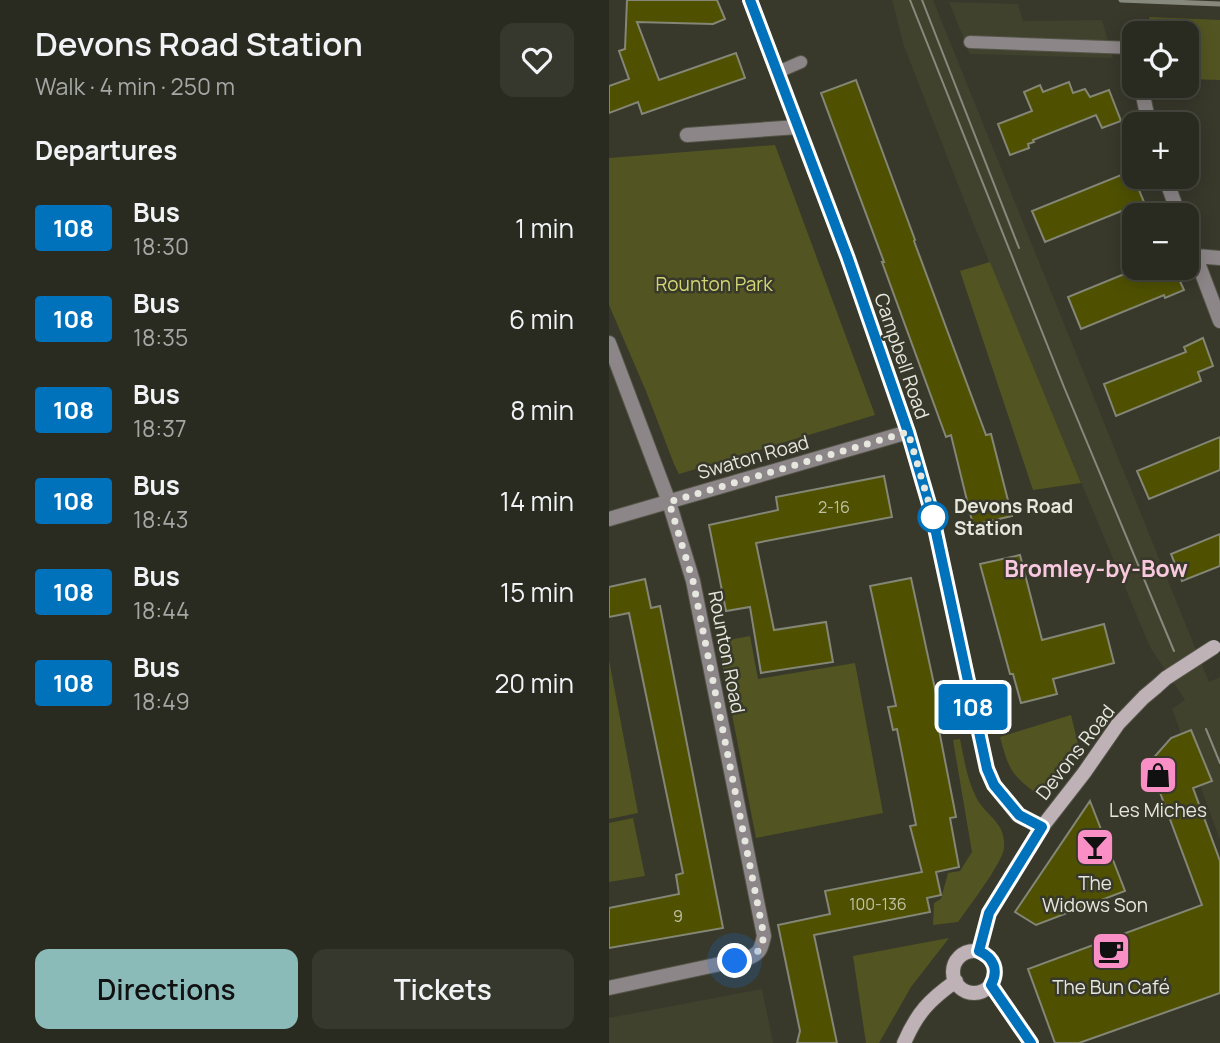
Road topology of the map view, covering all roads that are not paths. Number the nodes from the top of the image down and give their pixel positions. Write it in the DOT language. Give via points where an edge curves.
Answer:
graph roads {
  1 [pos="750,0"];
  2 [pos="970,42"];
  3 [pos="1122,49"];
  4 [pos="801,62"];
  5 [pos="778,72"];
  6 [pos="798,127"];
  7 [pos="687,135"];
  8 [pos="1199,257"];
  9 [pos="1220,258"];
  10 [pos="1199,265"];
  11 [pos="1220,321"];
  12 [pos="609,343"];
  13 [pos="908,432"];
  14 [pos="669,502"];
  15 [pos="609,519"];
  16 [pos="1217,645"];
  17 [pos="1042,827"];
  18 [pos="979,951"];
  19 [pos="955,981"];
  20 [pos="991,985"];
  21 [pos="609,988"];
  22 [pos="904,1043"];
  23 [pos="1031,1043"];
  1 -- 5 [label="street, Campbell Road"];
  2 -- 3 [label="lane"];
  4 -- 5 [label="lane"];
  5 -- 6 [label="street, Campbell Road"];
  6 -- 7 [label="street"];
  6 -- 13 [label="street, Campbell Road"];
  8 -- 9 [label="street"];
  10 -- 11 [label="street"];
  12 -- 14 [label="street, Rounton Road"];
  13 -- 14 [label="street, Swaton Road"];
  13 -- 17 [label="street, Campbell Road" via="932,514 987,769 1019,815"];
  14 -- 15 [label="street, Swaton Road"];
  14 -- 21 [label="street, Rounton Road" via="693,581 764,936 757,954"];
  16 -- 17 [label="main road, Devons Road, bridge" via="1167,678 1118,724"];
  17 -- 18 [label="main road, Devons Road" via="989,913"];
  18 -- 19 [label="main road" via="970,951 955,963"];
  18 -- 20 [label="main road" via="993,962"];
  19 -- 20 [label="main road" via="972,992"];
  19 -- 22 [label="main road" via="928,1002"];
  20 -- 23 [label="street"];
}
